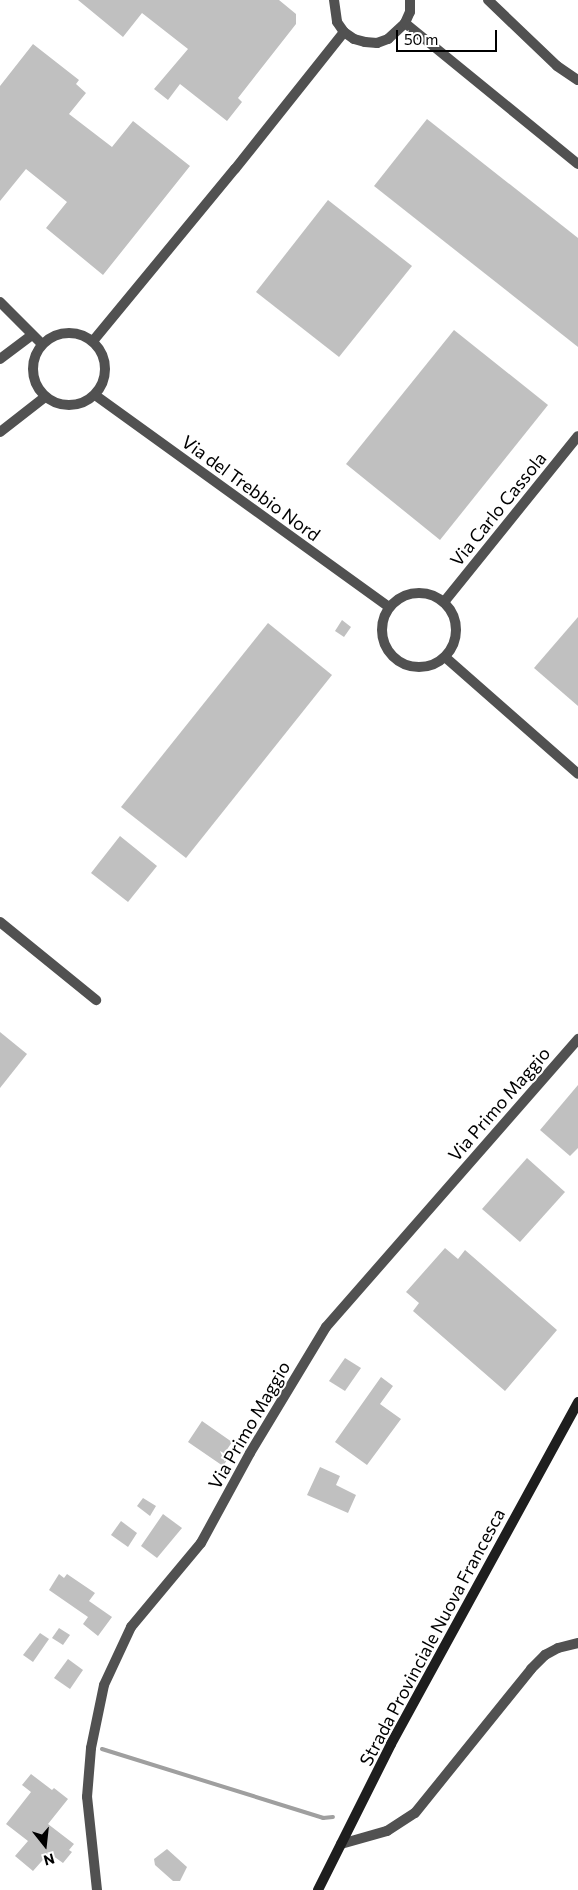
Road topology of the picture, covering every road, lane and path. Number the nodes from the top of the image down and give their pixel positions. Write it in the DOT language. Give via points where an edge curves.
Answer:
graph roads {
  1 [pos="334,0"];
  2 [pos="410,0"];
  3 [pos="488,0"];
  4 [pos="405,23"];
  5 [pos="344,32"];
  6 [pos="578,80"];
  7 [pos="578,164"];
  8 [pos="0,302"];
  9 [pos="32,335"];
  10 [pos="93,341"];
  11 [pos="42,344"];
  12 [pos="0,359"];
  13 [pos="94,395"];
  14 [pos="45,398"];
  15 [pos="0,432"];
  16 [pos="578,436"];
  17 [pos="444,602"];
  18 [pos="389,607"];
  19 [pos="445,657"];
  20 [pos="578,774"];
  21 [pos="0,922"];
  22 [pos="96,1000"];
  23 [pos="578,1038"];
  24 [pos="578,1402"];
  25 [pos="578,1643"];
  26 [pos="341,1844"];
  27 [pos="98,1890"];
  28 [pos="318,1890"];
  1 -- 5 [label="street" via="337,22"];
  2 -- 4 [label="street" via="410,12"];
  3 -- 6 [label="street" via="556,66"];
  4 -- 5 [label="street" via="388,39 377,42 354,39"];
  4 -- 7 [label="street"];
  5 -- 10 [label="street"];
  8 -- 9 [label="street"];
  9 -- 11 [label="street"];
  9 -- 12 [label="street"];
  10 -- 11 [label="street" via="72,333 61,333"];
  10 -- 13 [label="street" via="100,350 105,368 102,385"];
  11 -- 14 [label="street" via="34,359 33,375"];
  13 -- 14 [label="street" via="74,405 63,405"];
  13 -- 18 [label="street, Via del Trebbio Nord"];
  14 -- 15 [label="street"];
  16 -- 17 [label="street, Via Carlo Cassola"];
  17 -- 18 [label="street" via="434,595 409,593"];
  17 -- 19 [label="street" via="453,614 457,629 456,640"];
  18 -- 19 [label="street" via="384,617 382,639 394,658 408,665 425,667"];
  19 -- 20 [label="street"];
  21 -- 22 [label="street"];
  23 -- 27 [label="street, Via Primo Maggio" via="326,1327 250,1453 201,1543 131,1627 104,1684 91,1748 87,1797"];
  24 -- 26 [label="main road, Strada Provinciale Nuova Francesca" via="391,1744"];
  25 -- 26 [label="street" via="558,1648 531,1668 415,1812 387,1831"];
  26 -- 28 [label="main road, Strada Provinciale Nuova Francesca"];
}
